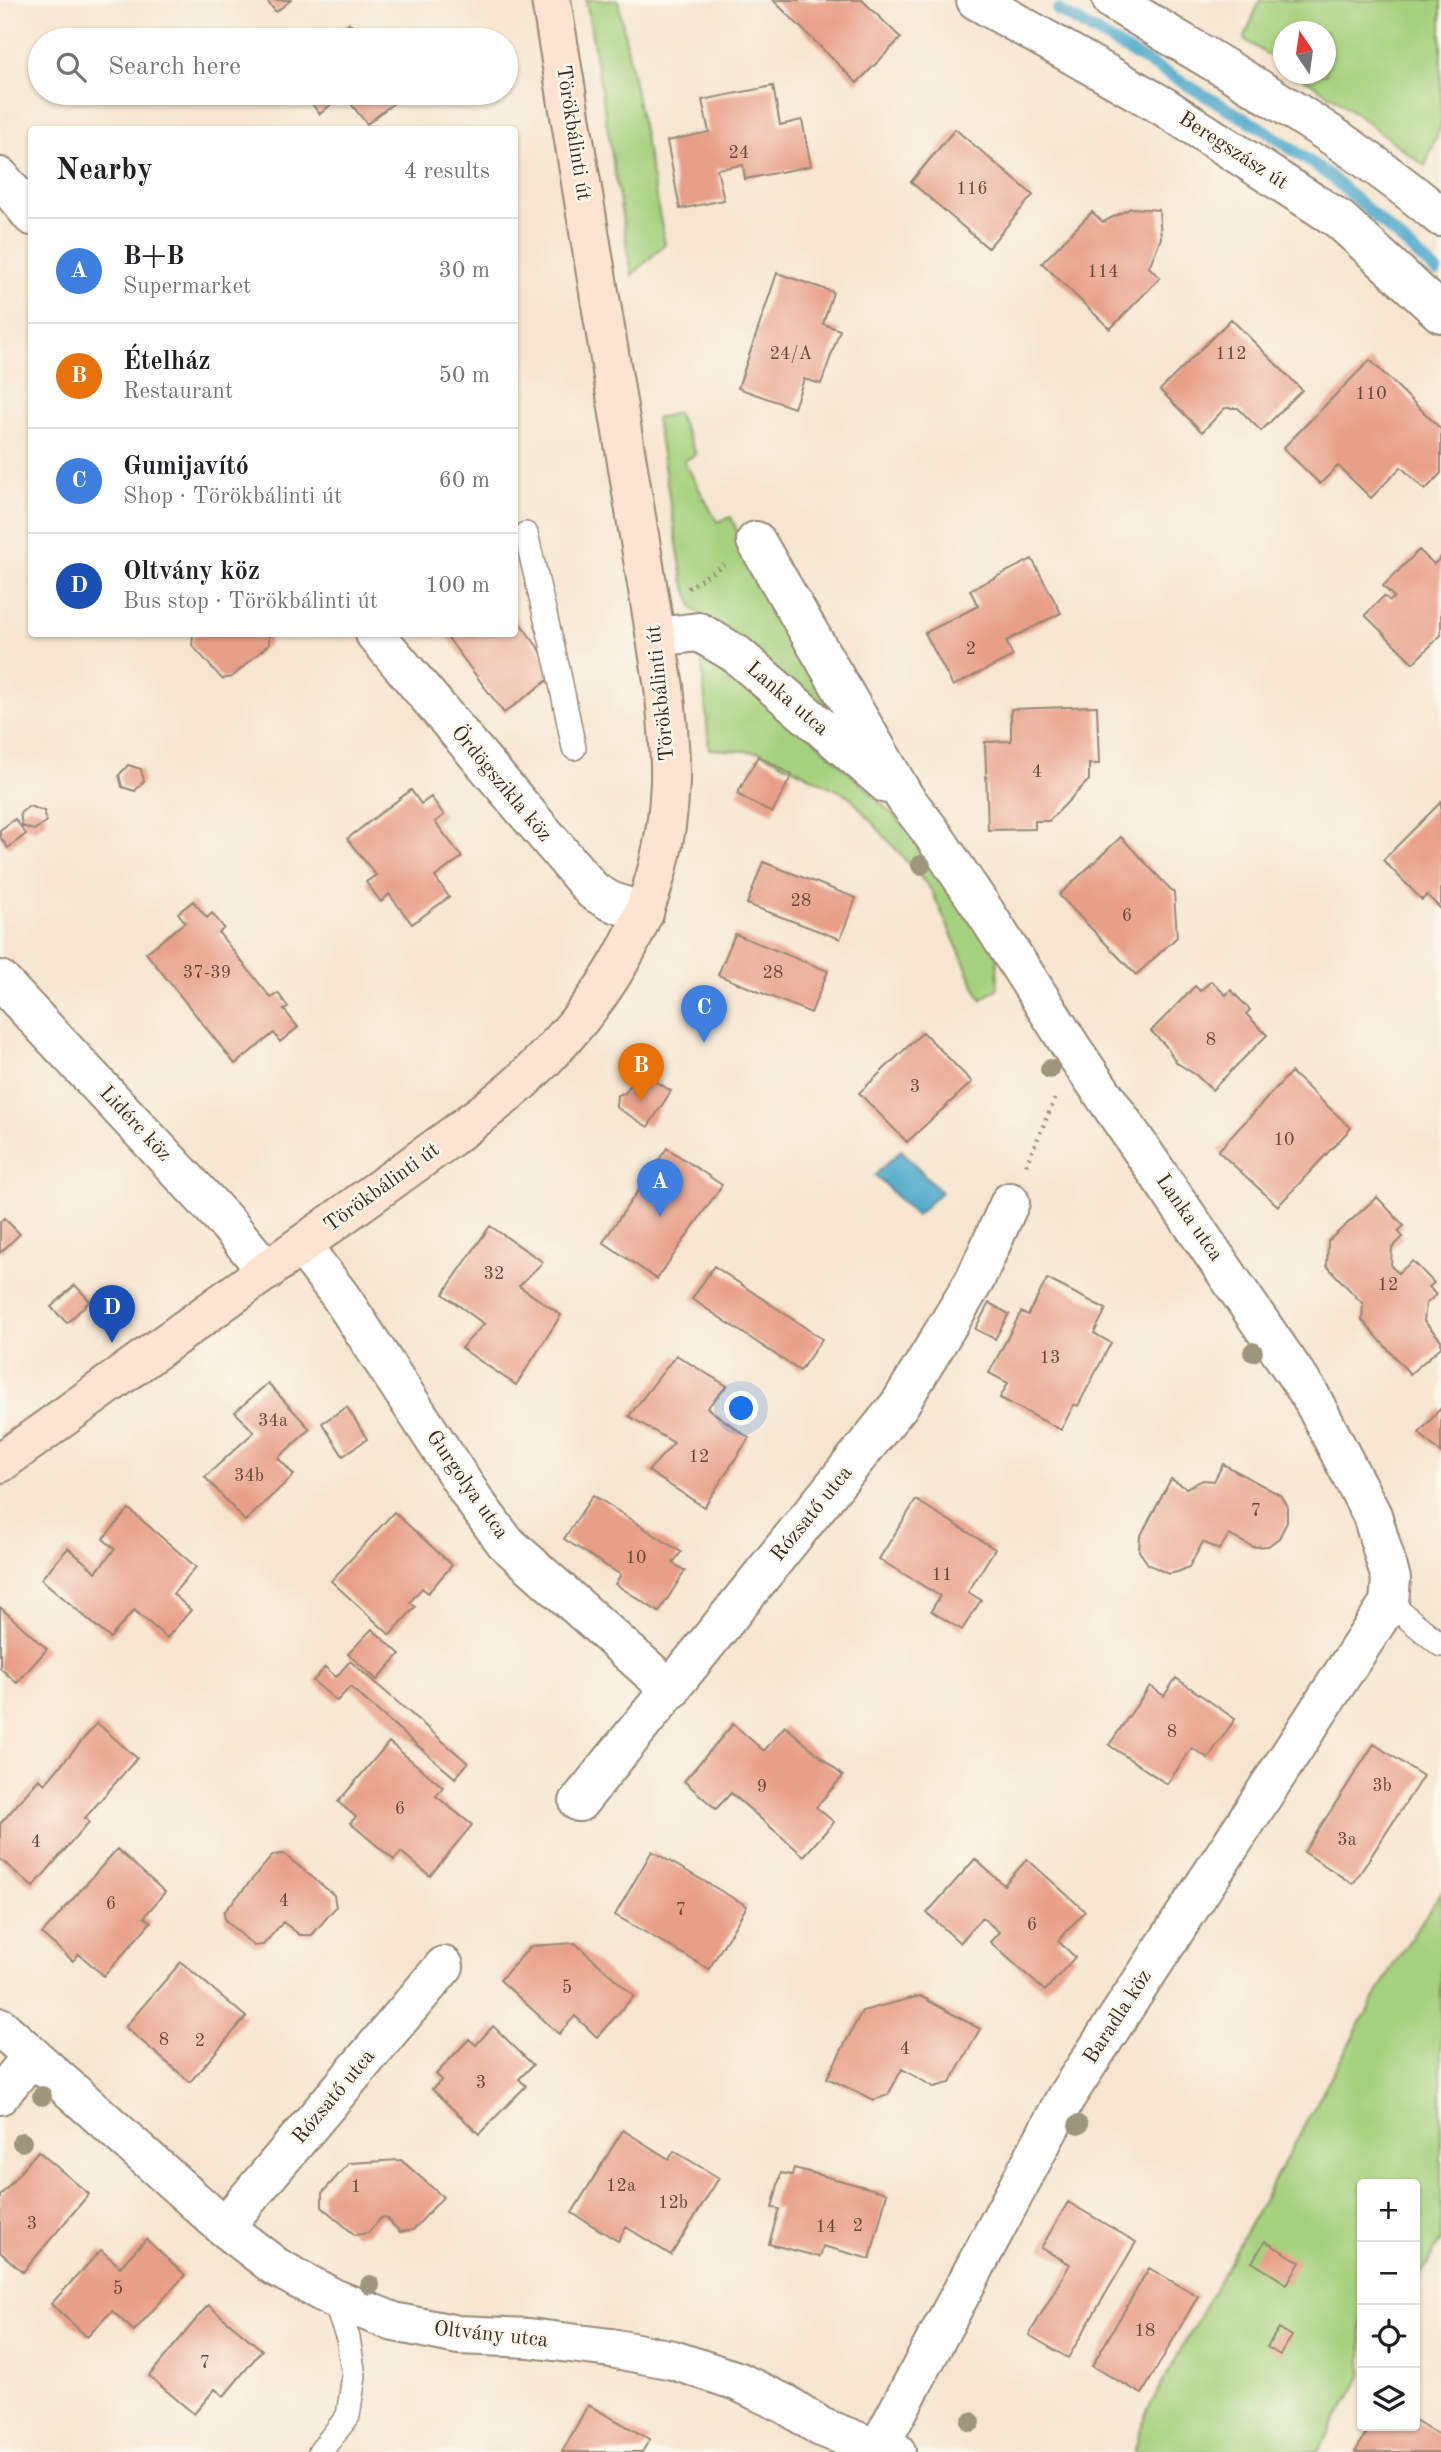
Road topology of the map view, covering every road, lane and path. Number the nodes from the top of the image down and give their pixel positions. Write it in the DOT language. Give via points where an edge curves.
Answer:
graph roads {
  1 [pos="551,0"];
  2 [pos="1112,0"];
  3 [pos="999,6"];
  4 [pos="0,177"];
  5 [pos="28,211"];
  6 [pos="1441,217"];
  7 [pos="1441,313"];
  8 [pos="526,534"];
  9 [pos="756,541"];
  10 [pos="678,592"];
  11 [pos="378,637"];
  12 [pos="656,637"];
  13 [pos="574,748"];
  14 [pos="905,798"];
  15 [pos="644,913"];
  16 [pos="0,980"];
  17 [pos="1075,1053"];
  18 [pos="1010,1202"];
  19 [pos="302,1246"];
  20 [pos="267,1271"];
  21 [pos="0,1463"];
  22 [pos="1389,1603"];
  23 [pos="1441,1646"];
  24 [pos="671,1690"];
  25 [pos="579,1802"];
  26 [pos="444,1966"];
  27 [pos="0,2026"];
  28 [pos="32,2056"];
  29 [pos="0,2095"];
  30 [pos="223,2227"];
  31 [pos="333,2298"];
  32 [pos="883,2451"];
  33 [pos="320,2452"];
  1 -- 12 [label="street, Törökbálinti út"];
  2 -- 6 [label="street" via="1329,133"];
  3 -- 7 [label="street, Beregszász út" via="1340,220"];
  4 -- 5 [label="street"];
  8 -- 13 [label="lane"];
  9 -- 10 [label="path"];
  9 -- 14 [label="street, Lanka utca"];
  11 -- 15 [label="street, Ördögszikla köz" via="593,891"];
  12 -- 14 [label="street, Lanka utca" via="699,632 736,654"];
  12 -- 15 [label="street, Törökbálinti út" via="668,722 670,781 658,870"];
  14 -- 17 [label="street, Lanka utca"];
  15 -- 19 [label="street, Törökbálinti út" via="596,1002 519,1084"];
  16 -- 20 [label="street, Lidérc köz"];
  17 -- 18 [label="path"];
  17 -- 22 [label="street, Lanka utca" via="1310,1395 1372,1515 1391,1579"];
  18 -- 24 [label="street, Rózsatő utca" via="975,1280 900,1404"];
  19 -- 20 [label="street, Törökbálinti út"];
  19 -- 24 [label="street, Gurgolya utca" via="505,1542"];
  20 -- 21 [label="street, Törökbálinti út"];
  22 -- 23 [label="lane"];
  22 -- 32 [label="street, Baradla köz" via="1066,2097"];
  24 -- 25 [label="street, Rózsatő utca"];
  26 -- 30 [label="street, Rózsatő utca"];
  27 -- 28 [label="street, Oltvány utca"];
  28 -- 29 [label="street"];
  28 -- 30 [label="street, Oltvány utca"];
  30 -- 31 [label="street, Oltvány utca" via="276,2267"];
  31 -- 32 [label="street, Oltvány utca" via="394,2322 458,2335 543,2340 673,2360 737,2381 821,2427"];
  31 -- 33 [label="lane" via="348,2338 354,2376 348,2416"];
}
